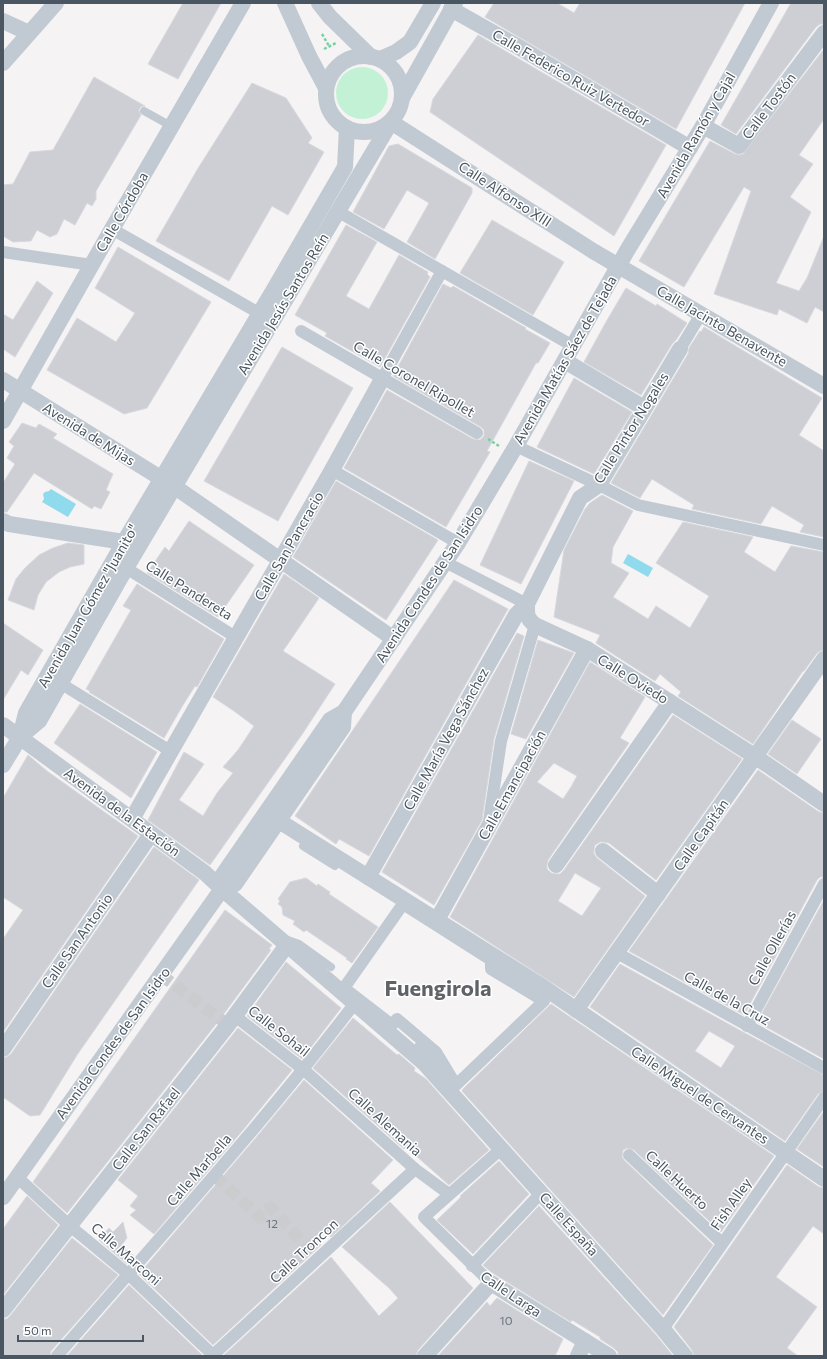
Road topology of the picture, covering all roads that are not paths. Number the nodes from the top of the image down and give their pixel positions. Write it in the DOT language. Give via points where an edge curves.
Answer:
graph roads {
  1 [pos="56,3"];
  2 [pos="243,3"];
  3 [pos="285,3"];
  4 [pos="319,3"];
  5 [pos="433,3"];
  6 [pos="771,3"];
  7 [pos="453,6"];
  8 [pos="3,21"];
  9 [pos="29,33"];
  10 [pos="824,33"];
  11 [pos="376,58"];
  12 [pos="3,63"];
  13 [pos="326,88"];
  14 [pos="402,98"];
  15 [pos="144,111"];
  16 [pos="391,122"];
  17 [pos="171,126"];
  18 [pos="703,126"];
  19 [pos="348,128"];
  20 [pos="690,148"];
  21 [pos="337,211"];
  22 [pos="112,230"];
  23 [pos="3,252"];
  24 [pos="92,265"];
  25 [pos="619,267"];
  26 [pos="442,271"];
  27 [pos="259,313"];
  28 [pos="701,314"];
  29 [pos="301,332"];
  30 [pos="573,346"];
  31 [pos="680,349"];
  32 [pos="565,360"];
  33 [pos="382,378"];
  34 [pos="3,380"];
  35 [pos="824,386"];
  36 [pos="21,391"];
  37 [pos="644,408"];
  38 [pos="3,421"];
  39 [pos="477,433"];
  40 [pos="514,449"];
  41 [pos="332,470"];
  42 [pos="161,478"];
  43 [pos="599,485"];
  44 [pos="176,487"];
  45 [pos="3,521"];
  46 [pos="124,542"];
  47 [pos="458,543"];
  48 [pos="824,545"];
  49 [pos="280,560"];
  50 [pos="445,562"];
  51 [pos="126,568"];
  52 [pos="527,604"];
  53 [pos="535,625"];
  54 [pos="237,638"];
  55 [pos="394,639"];
  56 [pos="587,650"];
  57 [pos="824,659"];
  58 [pos="60,684"];
  59 [pos="670,702"];
  60 [pos="344,712"];
  61 [pos="330,720"];
  62 [pos="3,725"];
  63 [pos="20,737"];
  64 [pos="172,752"];
  65 [pos="756,757"];
  66 [pos="3,765"];
  67 [pos="282,802"];
  68 [pos="824,804"];
  69 [pos="132,819"];
  70 [pos="277,824"];
  71 [pos="487,830"];
  72 [pos="151,834"];
  73 [pos="603,851"];
  74 [pos="556,865"];
  75 [pos="334,866"];
  76 [pos="368,877"];
  77 [pos="824,884"];
  78 [pos="222,889"];
  79 [pos="658,894"];
  80 [pos="437,920"];
  81 [pos="275,934"];
  82 [pos="287,945"];
  83 [pos="617,953"];
  84 [pos="331,967"];
  85 [pos="500,969"];
  86 [pos="543,987"];
  87 [pos="357,1002"];
  88 [pos="576,1010"];
  89 [pos="235,1016"];
  90 [pos="398,1025"];
  91 [pos="747,1026"];
  92 [pos="3,1049"];
  93 [pos="824,1068"];
  94 [pos="304,1070"];
  95 [pos="440,1080"];
  96 [pos="824,1098"];
  97 [pos="500,1148"];
  98 [pos="785,1153"];
  99 [pos="629,1155"];
  100 [pos="415,1169"];
  101 [pos="17,1177"];
  102 [pos="824,1179"];
  103 [pos="541,1193"];
  104 [pos="448,1194"];
  105 [pos="4,1195"];
  106 [pos="70,1226"];
  107 [pos="722,1242"];
  108 [pos="472,1266"];
  109 [pos="128,1274"];
  110 [pos="491,1283"];
  111 [pos="3,1310"];
  112 [pos="663,1328"];
  113 [pos="585,1341"];
  114 [pos="58,1356"];
  115 [pos="213,1356"];
  116 [pos="425,1356"];
  117 [pos="578,1356"];
  118 [pos="609,1356"];
  119 [pos="685,1356"];
  1 -- 9 [label="street"];
  2 -- 17 [label="street, Calle Córdoba"];
  3 -- 13 [label="street"];
  4 -- 11 [label="street" via="330,17"];
  5 -- 11 [label="street" via="410,42 396,52"];
  6 -- 18 [label="street, Avenida Ramón y Cajal"];
  7 -- 14 [label="street"];
  7 -- 20 [label="street, Calle Federico Ruiz Vertedor"];
  8 -- 9 [label="street"];
  9 -- 12 [label="street"];
  10 -- 18 [label="street, Calle Tostón" via="739,146"];
  11 -- 13 [label="street" via="350,59 339,66"];
  11 -- 14 [label="street" via="390,66 397,75 402,86"];
  13 -- 19 [label="street" via="331,112"];
  14 -- 16 [label="street" via="397,114"];
  15 -- 17 [label="lane"];
  16 -- 19 [label="street" via="370,131"];
  16 -- 21 [label="street, Avenida Jesús Santos Reín"];
  16 -- 25 [label="street, Calle Alfonso XIII"];
  17 -- 22 [label="street, Calle Córdoba"];
  18 -- 20 [label="street, Avenida Ramón y Cajal"];
  19 -- 27 [label="street, Avenida Jesús Santos Reín" via="345,167"];
  20 -- 25 [label="street, Avenida Ramón y Cajal"];
  21 -- 26 [label="street"];
  21 -- 44 [label="street, Avenida Jesús Santos Reín"];
  22 -- 24 [label="street, Calle Córdoba"];
  22 -- 27 [label="street"];
  23 -- 24 [label="street"];
  24 -- 36 [label="street, Calle Córdoba"];
  25 -- 28 [label="street, Calle Jacinto Benavente"];
  25 -- 30 [label="street, Avenida Matías Sáez de Tejada"];
  26 -- 30 [label="street"];
  26 -- 33 [label="street, Calle San Pancracio"];
  27 -- 42 [label="street, Avenida Jesús Santos Reín"];
  28 -- 31 [label="street, Calle Pintor Nogales"];
  28 -- 35 [label="street, Calle Jacinto Benavente"];
  29 -- 33 [label="street, Calle Coronel Ripollet"];
  30 -- 32 [label="street, Avenida Matías Sáez de Tejada"];
  31 -- 37 [label="street, Calle Pintor Nogales"];
  32 -- 37 [label="street"];
  32 -- 40 [label="street, Avenida Matías Sáez de Tejada"];
  33 -- 39 [label="street, Calle Coronel Ripollet"];
  33 -- 41 [label="street, Calle San Pancracio"];
  34 -- 36 [label="street, Avenida de Mijas"];
  36 -- 38 [label="street, Calle Córdoba"];
  36 -- 42 [label="street, Avenida de Mijas"];
  37 -- 43 [label="street, Calle Pintor Nogales"];
  40 -- 43 [label="street"];
  40 -- 47 [label="street, Avenida Condes de San Isidro"];
  41 -- 47 [label="street"];
  41 -- 49 [label="street, Calle San Pancracio"];
  42 -- 44 [label="street, Avenida de Mijas"];
  42 -- 46 [label="street, Avenida Juan Gómez \"Juanito\""];
  43 -- 48 [label="street" via="638,505"];
  43 -- 52 [label="street, Calle Pintor Nogales" via="580,498"];
  44 -- 49 [label="street, Avenida de Mijas"];
  44 -- 51 [label="street, Avenida Juan Gómez \"Juanito\""];
  45 -- 46 [label="street"];
  46 -- 63 [label="street, Avenida Juan Gómez \"Juanito\"" via="26,713"];
  47 -- 50 [label="street, Avenida Condes de San Isidro"];
  49 -- 54 [label="street, Calle San Pancracio"];
  49 -- 55 [label="street, Avenida de Mijas"];
  50 -- 52 [label="street"];
  50 -- 55 [label="street, Avenida Condes de San Isidro"];
  51 -- 54 [label="street, Calle Pandereta"];
  51 -- 58 [label="street, Avenida Juan Gómez \"Juanito\""];
  52 -- 53 [label="street" via="529,621"];
  52 -- 76 [label="street, Calle María Vega Sánchez" via="516,616"];
  53 -- 56 [label="street, Calle Oviedo"];
  53 -- 71 [label="street" via="501,741"];
  54 -- 64 [label="street, Calle San Pancracio"];
  55 -- 60 [label="street, Avenida Condes de San Isidro"];
  56 -- 59 [label="street, Calle Oviedo"];
  56 -- 71 [label="street, Calle Emancipación"];
  57 -- 65 [label="street, Calle Capitán"];
  58 -- 63 [label="street, Avenida Juan Gómez \"Juanito\"" via="39,720"];
  58 -- 64 [label="street"];
  59 -- 65 [label="street, Calle Oviedo"];
  59 -- 74 [label="street"];
  60 -- 61 [label="street, Avenida Condes de San Isidro"];
  60 -- 70 [label="street, Avenida Condes de San Isidro" via="343,727"];
  61 -- 67 [label="lane" via="329,733"];
  61 -- 78 [label="street, Avenida Condes de San Isidro" via="222,876"];
  62 -- 63 [label="street, Avenida de la Estación"];
  63 -- 66 [label="street, Avenida Juan Gómez \"Juanito\""];
  63 -- 69 [label="street, Avenida de la Estación"];
  64 -- 69 [label="street, Calle San Pancracio"];
  65 -- 68 [label="street, Calle Oviedo"];
  65 -- 79 [label="street, Calle Capitán"];
  69 -- 72 [label="street, Avenida de la Estación"];
  70 -- 75 [label="lane"];
  70 -- 76 [label="street, Calle Miguel de Cervantes"];
  70 -- 78 [label="street, Avenida Condes de San Isidro" via="235,884"];
  71 -- 80 [label="street, Calle Emancipación"];
  72 -- 78 [label="street, Avenida de la Estación" via="205,873"];
  72 -- 92 [label="street, Calle San Antonio"];
  73 -- 79 [label="street"];
  76 -- 80 [label="street, Calle Miguel de Cervantes"];
  77 -- 91 [label="street, Calle Ollerías"];
  78 -- 81 [label="street, Avenida de la Estación"];
  78 -- 101 [label="street, Avenida Condes de San Isidro"];
  79 -- 83 [label="street, Calle Capitán"];
  80 -- 86 [label="street, Calle Miguel de Cervantes"];
  81 -- 82 [label="street, Avenida de la Estación"];
  81 -- 84 [label="lane" via="300,944"];
  82 -- 87 [label="street, Avenida de la Estación"];
  82 -- 89 [label="street, Calle San Rafael"];
  83 -- 88 [label="street, Calle Capitán"];
  83 -- 91 [label="street, Calle de la Cruz"];
  85 -- 86 [label="lane" via="532,989"];
  86 -- 88 [label="street, Calle Miguel de Cervantes"];
  87 -- 87 [label="street" via="344,988 403,904 491,960 491,969 544,1001 456,1085 436,1052 397,1019 392,1026"];
  87 -- 94 [label="street, Calle Marbella"];
  87 -- 95 [label="street, Calle España" via="424,1062"];
  88 -- 98 [label="street, Calle Miguel de Cervantes"];
  89 -- 94 [label="street, Calle Sohail"];
  89 -- 106 [label="street, Calle San Rafael"];
  90 -- 95 [label="lane" via="431,1056"];
  91 -- 93 [label="street, Calle de la Cruz"];
  94 -- 100 [label="street, Calle Alemania"];
  94 -- 109 [label="street, Calle Marbella"];
  95 -- 97 [label="street, Calle España"];
  96 -- 98 [label="street, Fish Alley"];
  97 -- 103 [label="street, Calle España"];
  97 -- 104 [label="street"];
  98 -- 102 [label="street, Calle Miguel de Cervantes"];
  98 -- 107 [label="street, Fish Alley"];
  99 -- 107 [label="street, Calle Huerto"];
  100 -- 104 [label="street, Calle Alemania"];
  100 -- 115 [label="street, Calle Troncon"];
  101 -- 105 [label="street, Avenida Condes de San Isidro"];
  101 -- 106 [label="street, Calle Marconi"];
  103 -- 108 [label="street"];
  103 -- 112 [label="street, Calle España"];
  104 -- 108 [label="street, Calle Larga" via="424,1217"];
  106 -- 109 [label="street, Calle Marconi"];
  106 -- 111 [label="street, Calle San Rafael"];
  107 -- 112 [label="street, Fish Alley"];
  108 -- 110 [label="street, Calle Larga"];
  109 -- 114 [label="street, Calle Marbella"];
  109 -- 115 [label="street, Calle Marconi"];
  110 -- 113 [label="street, Calle Larga"];
  110 -- 116 [label="street"];
  112 -- 119 [label="street, Calle España"];
  113 -- 117 [label="street"];
  113 -- 118 [label="street, Calle Larga"];
}
